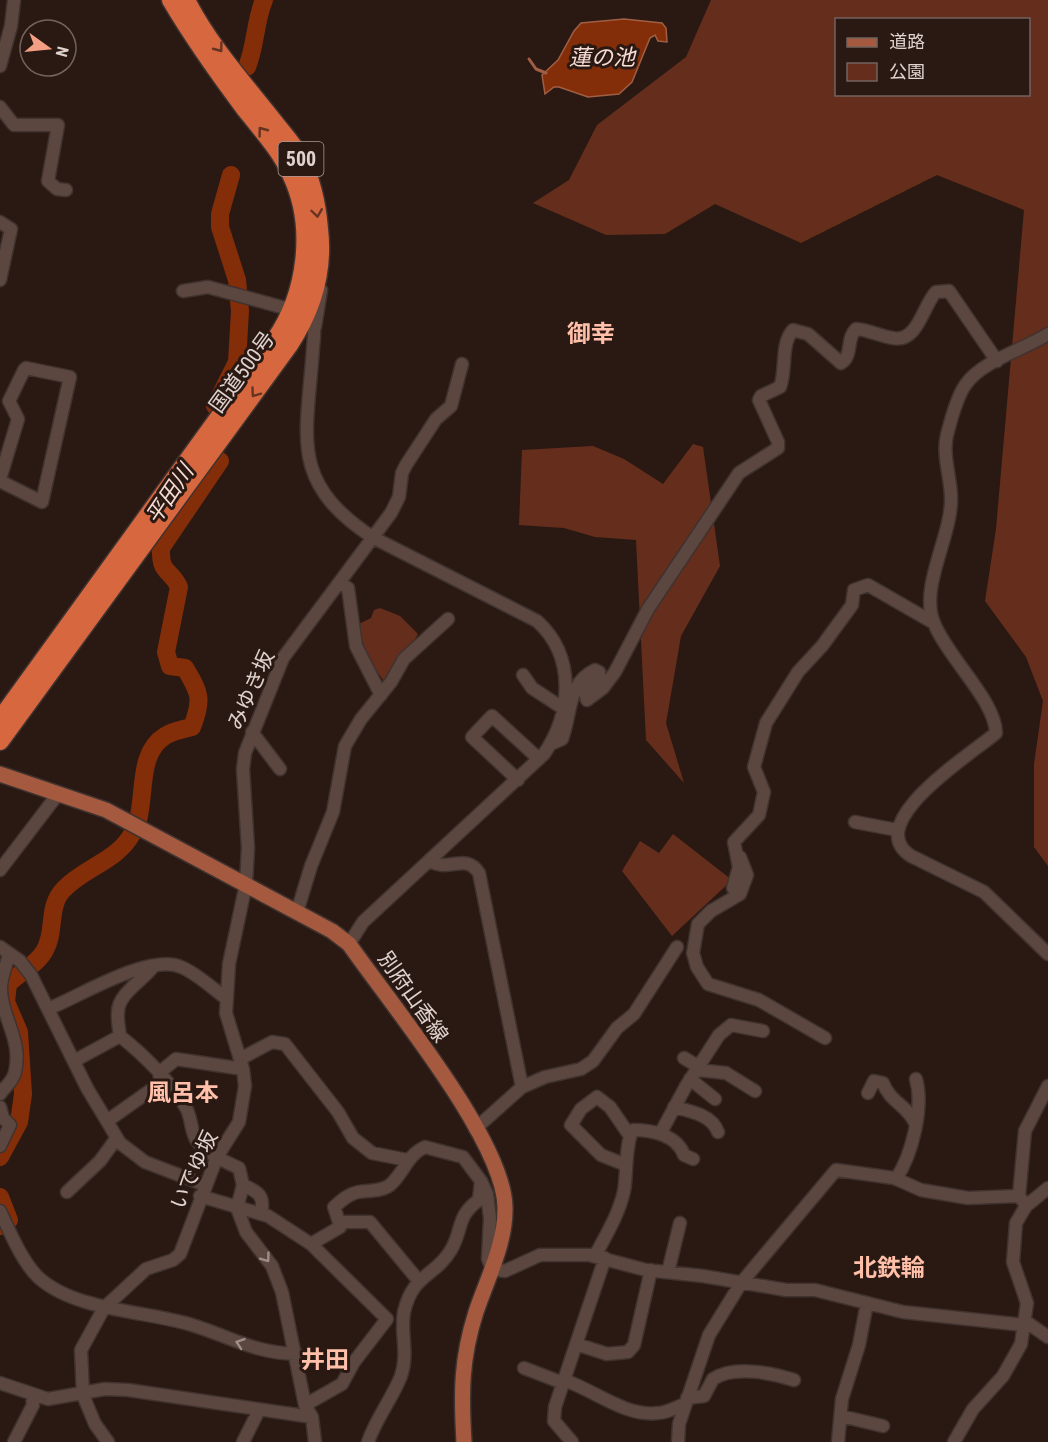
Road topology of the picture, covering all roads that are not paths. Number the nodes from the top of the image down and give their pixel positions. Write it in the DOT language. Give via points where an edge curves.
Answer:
graph roads {
  1 [pos="14,0"];
  2 [pos="171,0"];
  3 [pos="186,0"];
  4 [pos="0,66"];
  5 [pos="0,107"];
  6 [pos="66,190"];
  7 [pos="0,222"];
  8 [pos="0,280"];
  9 [pos="183,291"];
  10 [pos="305,317"];
  11 [pos="1048,334"];
  12 [pos="997,360"];
  13 [pos="462,364"];
  14 [pos="0,478"];
  15 [pos="372,537"];
  16 [pos="339,583"];
  17 [pos="448,619"];
  18 [pos="934,623"];
  19 [pos="523,675"];
  20 [pos="381,695"];
  21 [pos="564,709"];
  22 [pos="0,720"];
  23 [pos="252,732"];
  24 [pos="0,741"];
  25 [pos="551,744"];
  26 [pos="539,759"];
  27 [pos="280,770"];
  28 [pos="0,774"];
  29 [pos="518,780"];
  30 [pos="58,794"];
  31 [pos="855,822"];
  32 [pos="897,830"];
  33 [pos="737,854"];
  34 [pos="430,861"];
  35 [pos="0,870"];
  36 [pos="246,885"];
  37 [pos="733,888"];
  38 [pos="297,912"];
  39 [pos="349,944"];
  40 [pos="677,947"];
  41 [pos="4,951"];
  42 [pos="1048,954"];
  43 [pos="152,968"];
  44 [pos="227,999"];
  45 [pos="48,1009"];
  46 [pos="763,1031"];
  47 [pos="120,1036"];
  48 [pos="825,1038"];
  49 [pos="684,1058"];
  50 [pos="74,1061"];
  51 [pos="242,1064"];
  52 [pos="159,1072"];
  53 [pos="696,1072"];
  54 [pos="916,1079"];
  55 [pos="1048,1086"];
  56 [pos="522,1087"];
  57 [pos="755,1091"];
  58 [pos="868,1093"];
  59 [pos="0,1094"];
  60 [pos="715,1099"];
  61 [pos="0,1107"];
  62 [pos="674,1107"];
  63 [pos="107,1122"];
  64 [pos="915,1123"];
  65 [pos="475,1129"];
  66 [pos="718,1132"];
  67 [pos="660,1134"];
  68 [pos="630,1136"];
  69 [pos="116,1139"];
  70 [pos="0,1146"];
  71 [pos="217,1157"];
  72 [pos="693,1159"];
  73 [pos="407,1161"];
  74 [pos="626,1165"];
  75 [pos="896,1179"];
  76 [pos="482,1181"];
  77 [pos="243,1185"];
  78 [pos="1048,1188"];
  79 [pos="203,1190"];
  80 [pos="67,1192"];
  81 [pos="1022,1201"];
  82 [pos="237,1208"];
  83 [pos="261,1214"];
  84 [pos="4,1218"];
  85 [pos="339,1222"];
  86 [pos="680,1223"];
  87 [pos="311,1244"];
  88 [pos="600,1257"];
  89 [pos="492,1269"];
  90 [pos="651,1270"];
  91 [pos="668,1272"];
  92 [pos="418,1280"];
  93 [pos="741,1283"];
  94 [pos="867,1303"];
  95 [pos="104,1308"];
  96 [pos="1025,1323"];
  97 [pos="1048,1337"];
  98 [pos="576,1344"];
  99 [pos="297,1354"];
  100 [pos="524,1368"];
  101 [pos="794,1380"];
  102 [pos="564,1382"];
  103 [pos="0,1383"];
  104 [pos="32,1395"];
  105 [pos="83,1395"];
  106 [pos="686,1401"];
  107 [pos="305,1405"];
  108 [pos="258,1410"];
  109 [pos="841,1416"];
  110 [pos="312,1417"];
  111 [pos="883,1426"];
  112 [pos="14,1442"];
  113 [pos="108,1442"];
  114 [pos="243,1442"];
  115 [pos="315,1442"];
  116 [pos="368,1442"];
  117 [pos="464,1442"];
  118 [pos="572,1442"];
  119 [pos="678,1442"];
  120 [pos="838,1442"];
  121 [pos="954,1442"];
  1 -- 4 [label="street"];
  10 -- 2 [label="highway, 国道500号 / 500, one-way" via="304,219 294,180 280,154 203,52"];
  3 -- 10 [label="highway, 国道500号 / 500, one-way" via="300,157 316,203 321,250 319,275"];
  5 -- 6 [label="street" via="14,126 58,125 48,181 57,189"];
  7 -- 8 [label="street" via="10,229"];
  9 -- 10 [label="street" via="208,287"];
  10 -- 15 [label="street" via="306,434 312,474 335,509"];
  10 -- 22 [label="highway, 国道500号 / 500" via="275,340"];
  10 -- 24 [label="highway, 国道500号 / 500, one-way" via="289,345"];
  11 -- 12 [label="street"];
  12 -- 18 [label="street" via="966,384 946,436 952,500 933,589"];
  12 -- 25 [label="street" via="949,291 936,292 923,316 904,338 855,329 841,363 808,334 793,330 786,341 780,387 759,400 778,448 739,473 648,609 603,688 587,700 585,692 599,672 583,675 576,685 562,739"];
  13 -- 15 [label="street, みゆき坂" via="451,406 436,419 406,465 399,497"];
  14 -- 14 [label="street" via="42,502 70,377 24,370 9,401 18,419"];
  15 -- 16 [label="street, みゆき坂"];
  15 -- 21 [label="street" via="537,621 550,633 563,658"];
  16 -- 20 [label="street" via="348,588 356,645"];
  16 -- 23 [label="street, みゆき坂" via="277,668"];
  17 -- 20 [label="street" via="404,659"];
  18 -- 32 [label="street" via="945,646 989,707 996,733 913,802"];
  18 -- 33 [label="street" via="868,585 854,590 852,605 798,672 766,723 754,767 764,792 759,815 734,842"];
  19 -- 21 [label="street" via="532,688"];
  20 -- 38 [label="street" via="345,746 333,812"];
  21 -- 25 [label="street"];
  23 -- 27 [label="street"];
  23 -- 36 [label="street, みゆき坂" via="243,760 249,837"];
  25 -- 26 [label="street"];
  26 -- 29 [label="street"];
  26 -- 29 [label="street" via="492,716 472,737"];
  28 -- 30 [label="main road, 別府山香線"];
  29 -- 34 [label="street"];
  30 -- 35 [label="street"];
  30 -- 36 [label="main road, 別府山香線" via="106,810"];
  31 -- 32 [label="street"];
  32 -- 42 [label="street" via="904,852 984,892"];
  33 -- 37 [label="street" via="739,867"];
  33 -- 48 [label="street" via="746,867 746,883 735,898 711,911 698,924 693,953 698,968 708,984 759,1000"];
  34 -- 39 [label="street" via="363,922"];
  34 -- 56 [label="street" via="441,866 467,862 479,873"];
  36 -- 38 [label="main road, 別府山香線"];
  36 -- 44 [label="street, いでゆ坂" via="229,964"];
  38 -- 39 [label="main road, 別府山香線"];
  39 -- 65 [label="main road, 別府山香線" via="446,1080"];
  40 -- 56 [label="street" via="634,1014 617,1028 593,1061 581,1070 545,1077"];
  41 -- 45 [label="street" via="20,961 31,975"];
  41 -- 59 [label="street" via="1,987 7,1018 17,1041 13,1080"];
  43 -- 44 [label="street" via="169,964 182,968"];
  43 -- 45 [label="street" via="121,974"];
  43 -- 47 [label="street" via="127,993 117,1010"];
  44 -- 51 [label="street, いでゆ坂" via="225,1013"];
  45 -- 50 [label="street"];
  46 -- 53 [label="street" via="731,1025 719,1035"];
  47 -- 50 [label="street"];
  47 -- 52 [label="street"];
  49 -- 53 [label="street"];
  50 -- 63 [label="street"];
  51 -- 52 [label="street" via="176,1059"];
  51 -- 71 [label="street, いでゆ坂" via="245,1086 239,1122"];
  51 -- 73 [label="street" via="272,1042 285,1044 338,1112 353,1138 372,1153"];
  52 -- 63 [label="street" via="161,1083"];
  52 -- 71 [label="street" via="188,1109 197,1141"];
  53 -- 57 [label="street" via="726,1073"];
  53 -- 60 [label="street"];
  53 -- 62 [label="street"];
  54 -- 64 [label="street" via="921,1100"];
  55 -- 81 [label="street" via="1025,1131"];
  56 -- 65 [label="street"];
  58 -- 64 [label="street" via="874,1081 883,1083 887,1094 911,1113"];
  61 -- 70 [label="street" via="10,1125"];
  62 -- 66 [label="street" via="700,1115"];
  62 -- 67 [label="street"];
  63 -- 69 [label="street"];
  64 -- 75 [label="street" via="910,1153"];
  65 -- 89 [label="main road, 別府山香線" via="493,1159 506,1208"];
  67 -- 68 [label="street" via="633,1130"];
  67 -- 72 [label="street" via="681,1145 684,1155"];
  68 -- 74 [label="street"];
  68 -- 74 [label="street" via="610,1107 597,1097 581,1109 571,1125 601,1155"];
  69 -- 79 [label="street" via="145,1162"];
  69 -- 80 [label="street" via="100,1161"];
  71 -- 77 [label="street" via="239,1168"];
  71 -- 79 [label="street, いでゆ坂"];
  73 -- 76 [label="street" via="425,1147 450,1153 463,1157"];
  73 -- 85 [label="street" via="389,1185 344,1198 334,1207"];
  74 -- 88 [label="street" via="619,1210"];
  75 -- 81 [label="street" via="921,1190"];
  75 -- 93 [label="street" via="836,1170"];
  76 -- 89 [label="street" via="488,1194 488,1259"];
  76 -- 92 [label="street" via="479,1200 466,1209 445,1259"];
  77 -- 82 [label="street"];
  77 -- 83 [label="street" via="259,1192 264,1202"];
  78 -- 81 [label="street" via="1043,1194"];
  79 -- 82 [label="street"];
  79 -- 95 [label="street, いでゆ坂" via="180,1254 146,1269"];
  81 -- 96 [label="street" via="1013,1262 1027,1303"];
  82 -- 83 [label="street"];
  82 -- 99 [label="street, one-way" via="246,1232 272,1266 279,1283"];
  83 -- 87 [label="street"];
  84 -- 95 [label="street" via="39,1278"];
  85 -- 87 [label="street" via="340,1227"];
  85 -- 92 [label="street" via="370,1222"];
  86 -- 91 [label="street"];
  87 -- 107 [label="street" via="387,1319 342,1384"];
  88 -- 89 [label="street" via="540,1256 505,1271"];
  88 -- 90 [label="street"];
  88 -- 98 [label="street"];
  89 -- 117 [label="main road, 別府山香線" via="462,1364"];
  90 -- 91 [label="street"];
  90 -- 98 [label="street" via="637,1335 628,1352 608,1354"];
  91 -- 93 [label="street"];
  92 -- 116 [label="street" via="404,1313 406,1355 402,1374"];
  93 -- 94 [label="street" via="815,1290"];
  93 -- 106 [label="street" via="709,1335"];
  94 -- 96 [label="street" via="903,1312"];
  94 -- 109 [label="street"];
  99 -- 95 [label="street, one-way" via="270,1354 191,1325"];
  95 -- 105 [label="street, いでゆ坂" via="81,1350"];
  96 -- 97 [label="street"];
  96 -- 121 [label="street" via="1021,1344 1004,1376 973,1409"];
  98 -- 102 [label="street"];
  99 -- 107 [label="street"];
  100 -- 102 [label="street"];
  101 -- 106 [label="street" via="774,1374 733,1372 713,1379 704,1396"];
  102 -- 106 [label="street" via="638,1412 661,1413"];
  102 -- 118 [label="street" via="554,1422"];
  103 -- 104 [label="street"];
  104 -- 105 [label="street" via="60,1399"];
  104 -- 112 [label="street" via="33,1405"];
  105 -- 108 [label="street" via="105,1389 128,1390"];
  105 -- 113 [label="street, いでゆ坂" via="95,1424"];
  106 -- 119 [label="street"];
  107 -- 110 [label="street"];
  108 -- 110 [label="street"];
  108 -- 114 [label="street"];
  109 -- 111 [label="street"];
  109 -- 120 [label="street"];
  110 -- 115 [label="street"];
}
